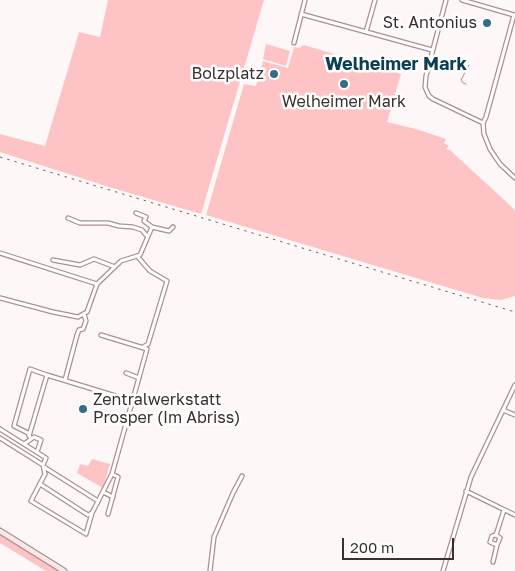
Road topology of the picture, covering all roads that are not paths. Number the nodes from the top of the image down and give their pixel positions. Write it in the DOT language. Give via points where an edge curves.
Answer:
graph roads {
  1 [pos="305,0"];
  2 [pos="375,0"];
  3 [pos="446,0"];
  4 [pos="462,0"];
  5 [pos="485,0"];
  6 [pos="483,6"];
  7 [pos="301,14"];
  8 [pos="515,15"];
  9 [pos="366,32"];
  10 [pos="294,43"];
  11 [pos="432,50"];
  12 [pos="483,123"];
  13 [pos="515,178"];
  14 [pos="136,213"];
  15 [pos="68,218"];
  16 [pos="152,227"];
  17 [pos="173,227"];
  18 [pos="147,236"];
  19 [pos="0,253"];
  20 [pos="137,256"];
  21 [pos="53,260"];
  22 [pos="115,267"];
  23 [pos="97,284"];
  24 [pos="0,298"];
  25 [pos="84,314"];
  26 [pos="101,335"];
  27 [pos="143,348"];
  28 [pos="126,373"];
  29 [pos="47,374"];
  30 [pos="139,378"];
  31 [pos="65,380"];
  32 [pos="515,385"];
  33 [pos="132,400"];
  34 [pos="503,410"];
  35 [pos="515,416"];
  36 [pos="0,429"];
  37 [pos="0,438"];
  38 [pos="30,438"];
  39 [pos="24,444"];
  40 [pos="37,452"];
  41 [pos="43,466"];
  42 [pos="112,474"];
  43 [pos="242,476"];
  44 [pos="40,484"];
  45 [pos="466,491"];
  46 [pos="103,492"];
  47 [pos="112,497"];
  48 [pos="98,502"];
  49 [pos="504,510"];
  50 [pos="92,513"];
  51 [pos="108,514"];
  52 [pos="515,515"];
  53 [pos="0,531"];
  54 [pos="496,535"];
  55 [pos="497,545"];
  56 [pos="493,562"];
  57 [pos="64,571"];
  58 [pos="210,571"];
  59 [pos="443,571"];
  1 -- 7 [label="street"];
  2 -- 9 [label="street"];
  3 -- 11 [label="street"];
  4 -- 6 [label="street"];
  5 -- 6 [label="street"];
  6 -- 8 [label="street"];
  7 -- 9 [label="street"];
  7 -- 10 [label="street"];
  8 -- 12 [label="street"];
  9 -- 11 [label="street"];
  11 -- 12 [label="street" via="424,82 426,92"];
  12 -- 13 [label="street" via="490,149"];
  14 -- 16 [label="street" via="146,217 144,221"];
  15 -- 18 [label="street" via="80,223 138,228"];
  16 -- 17 [label="street" via="169,231"];
  16 -- 18 [label="street"];
  18 -- 20 [label="street"];
  19 -- 23 [label="street"];
  20 -- 22 [label="street" via="121,261"];
  20 -- 27 [label="street" via="150,271 167,282 148,344"];
  21 -- 22 [label="street" via="80,265 94,259"];
  22 -- 23 [label="street"];
  23 -- 25 [label="street"];
  24 -- 25 [label="street" via="69,316"];
  25 -- 31 [label="street" via="86,322 77,335"];
  26 -- 27 [label="street"];
  27 -- 30 [label="street" via="147,349"];
  28 -- 30 [label="street"];
  29 -- 31 [label="street"];
  29 -- 38 [label="street"];
  29 -- 38 [label="street" via="30,369 14,426 28,433"];
  30 -- 33 [label="street"];
  31 -- 33 [label="street"];
  32 -- 34 [label="street"];
  33 -- 42 [label="street"];
  34 -- 35 [label="street"];
  34 -- 45 [label="street"];
  36 -- 39 [label="street"];
  37 -- 41 [label="street"];
  38 -- 39 [label="street"];
  38 -- 40 [label="street" via="41,440"];
  39 -- 40 [label="street"];
  40 -- 41 [label="street" via="46,458"];
  41 -- 44 [label="street" via="45,474"];
  41 -- 48 [label="street"];
  42 -- 46 [label="street"];
  42 -- 47 [label="street" via="118,477"];
  43 -- 58 [label="street" via="214,537"];
  44 -- 50 [label="street" via="88,515"];
  44 -- 50 [label="street" via="31,500 86,534"];
  45 -- 49 [label="street"];
  45 -- 59 [label="street"];
  46 -- 47 [label="street"];
  46 -- 48 [label="street"];
  47 -- 51 [label="street"];
  48 -- 50 [label="street"];
  49 -- 52 [label="street"];
  49 -- 54 [label="street"];
  53 -- 57 [label="main road"];
  54 -- 55 [label="street" via="500,538"];
  54 -- 55 [label="street" via="490,542"];
  55 -- 56 [label="street"];
}
